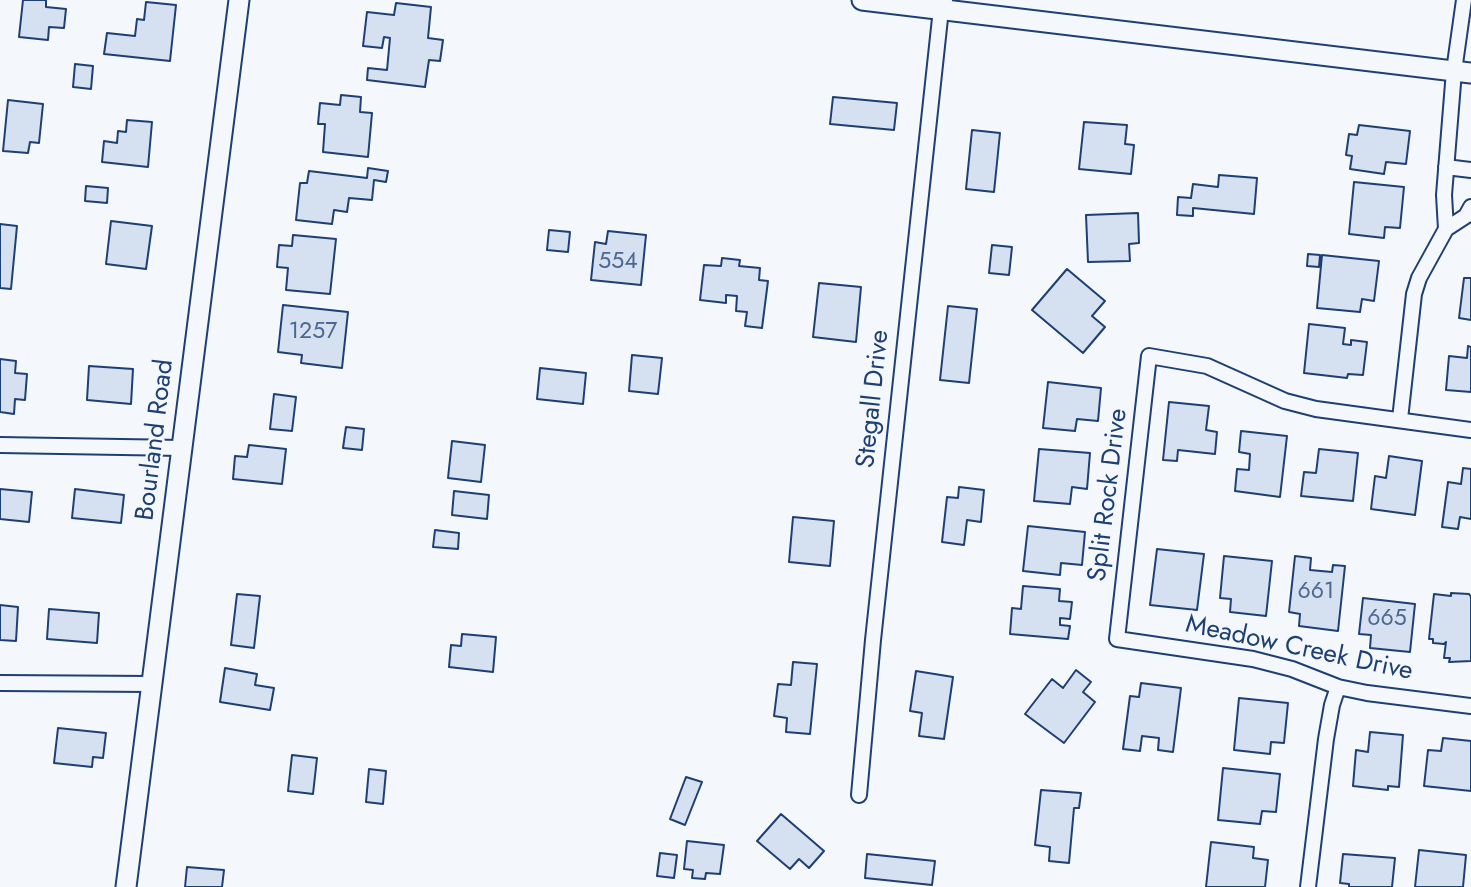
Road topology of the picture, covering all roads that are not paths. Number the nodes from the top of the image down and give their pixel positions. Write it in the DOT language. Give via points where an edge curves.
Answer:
graph roads {
  1 [pos="239,0"];
  2 [pos="862,0"];
  3 [pos="1464,0"];
  4 [pos="941,3"];
  5 [pos="1463,72"];
  6 [pos="1447,167"];
  7 [pos="1471,170"];
  8 [pos="1471,207"];
  9 [pos="1446,229"];
  10 [pos="1400,419"];
  11 [pos="1471,430"];
  12 [pos="0,445"];
  13 [pos="182,448"];
  14 [pos="1117,639"];
  15 [pos="0,683"];
  16 [pos="151,684"];
  17 [pos="1338,687"];
  18 [pos="1471,706"];
  19 [pos="859,795"];
  20 [pos="126,887"];
  21 [pos="1308,887"];
  1 -- 13 [label="main road, Bourland Road"];
  2 -- 4 [label="main road"];
  3 -- 5 [label="street"];
  4 -- 5 [label="main road"];
  4 -- 19 [label="street, Stegall Drive"];
  5 -- 6 [label="street"];
  6 -- 7 [label="street"];
  6 -- 9 [label="street"];
  8 -- 9 [label="street"];
  9 -- 10 [label="street" via="1414,294"];
  10 -- 11 [label="street"];
  10 -- 14 [label="street, Split Rock Drive" via="1299,405 1207,366 1149,356"];
  12 -- 13 [label="street"];
  13 -- 16 [label="main road, Bourland Road"];
  14 -- 17 [label="street, Meadow Creek Drive" via="1254,659"];
  15 -- 16 [label="street"];
  16 -- 20 [label="main road, Bourland Road"];
  17 -- 18 [label="street, Meadow Creek Drive"];
  17 -- 21 [label="street" via="1326,739"];
}
